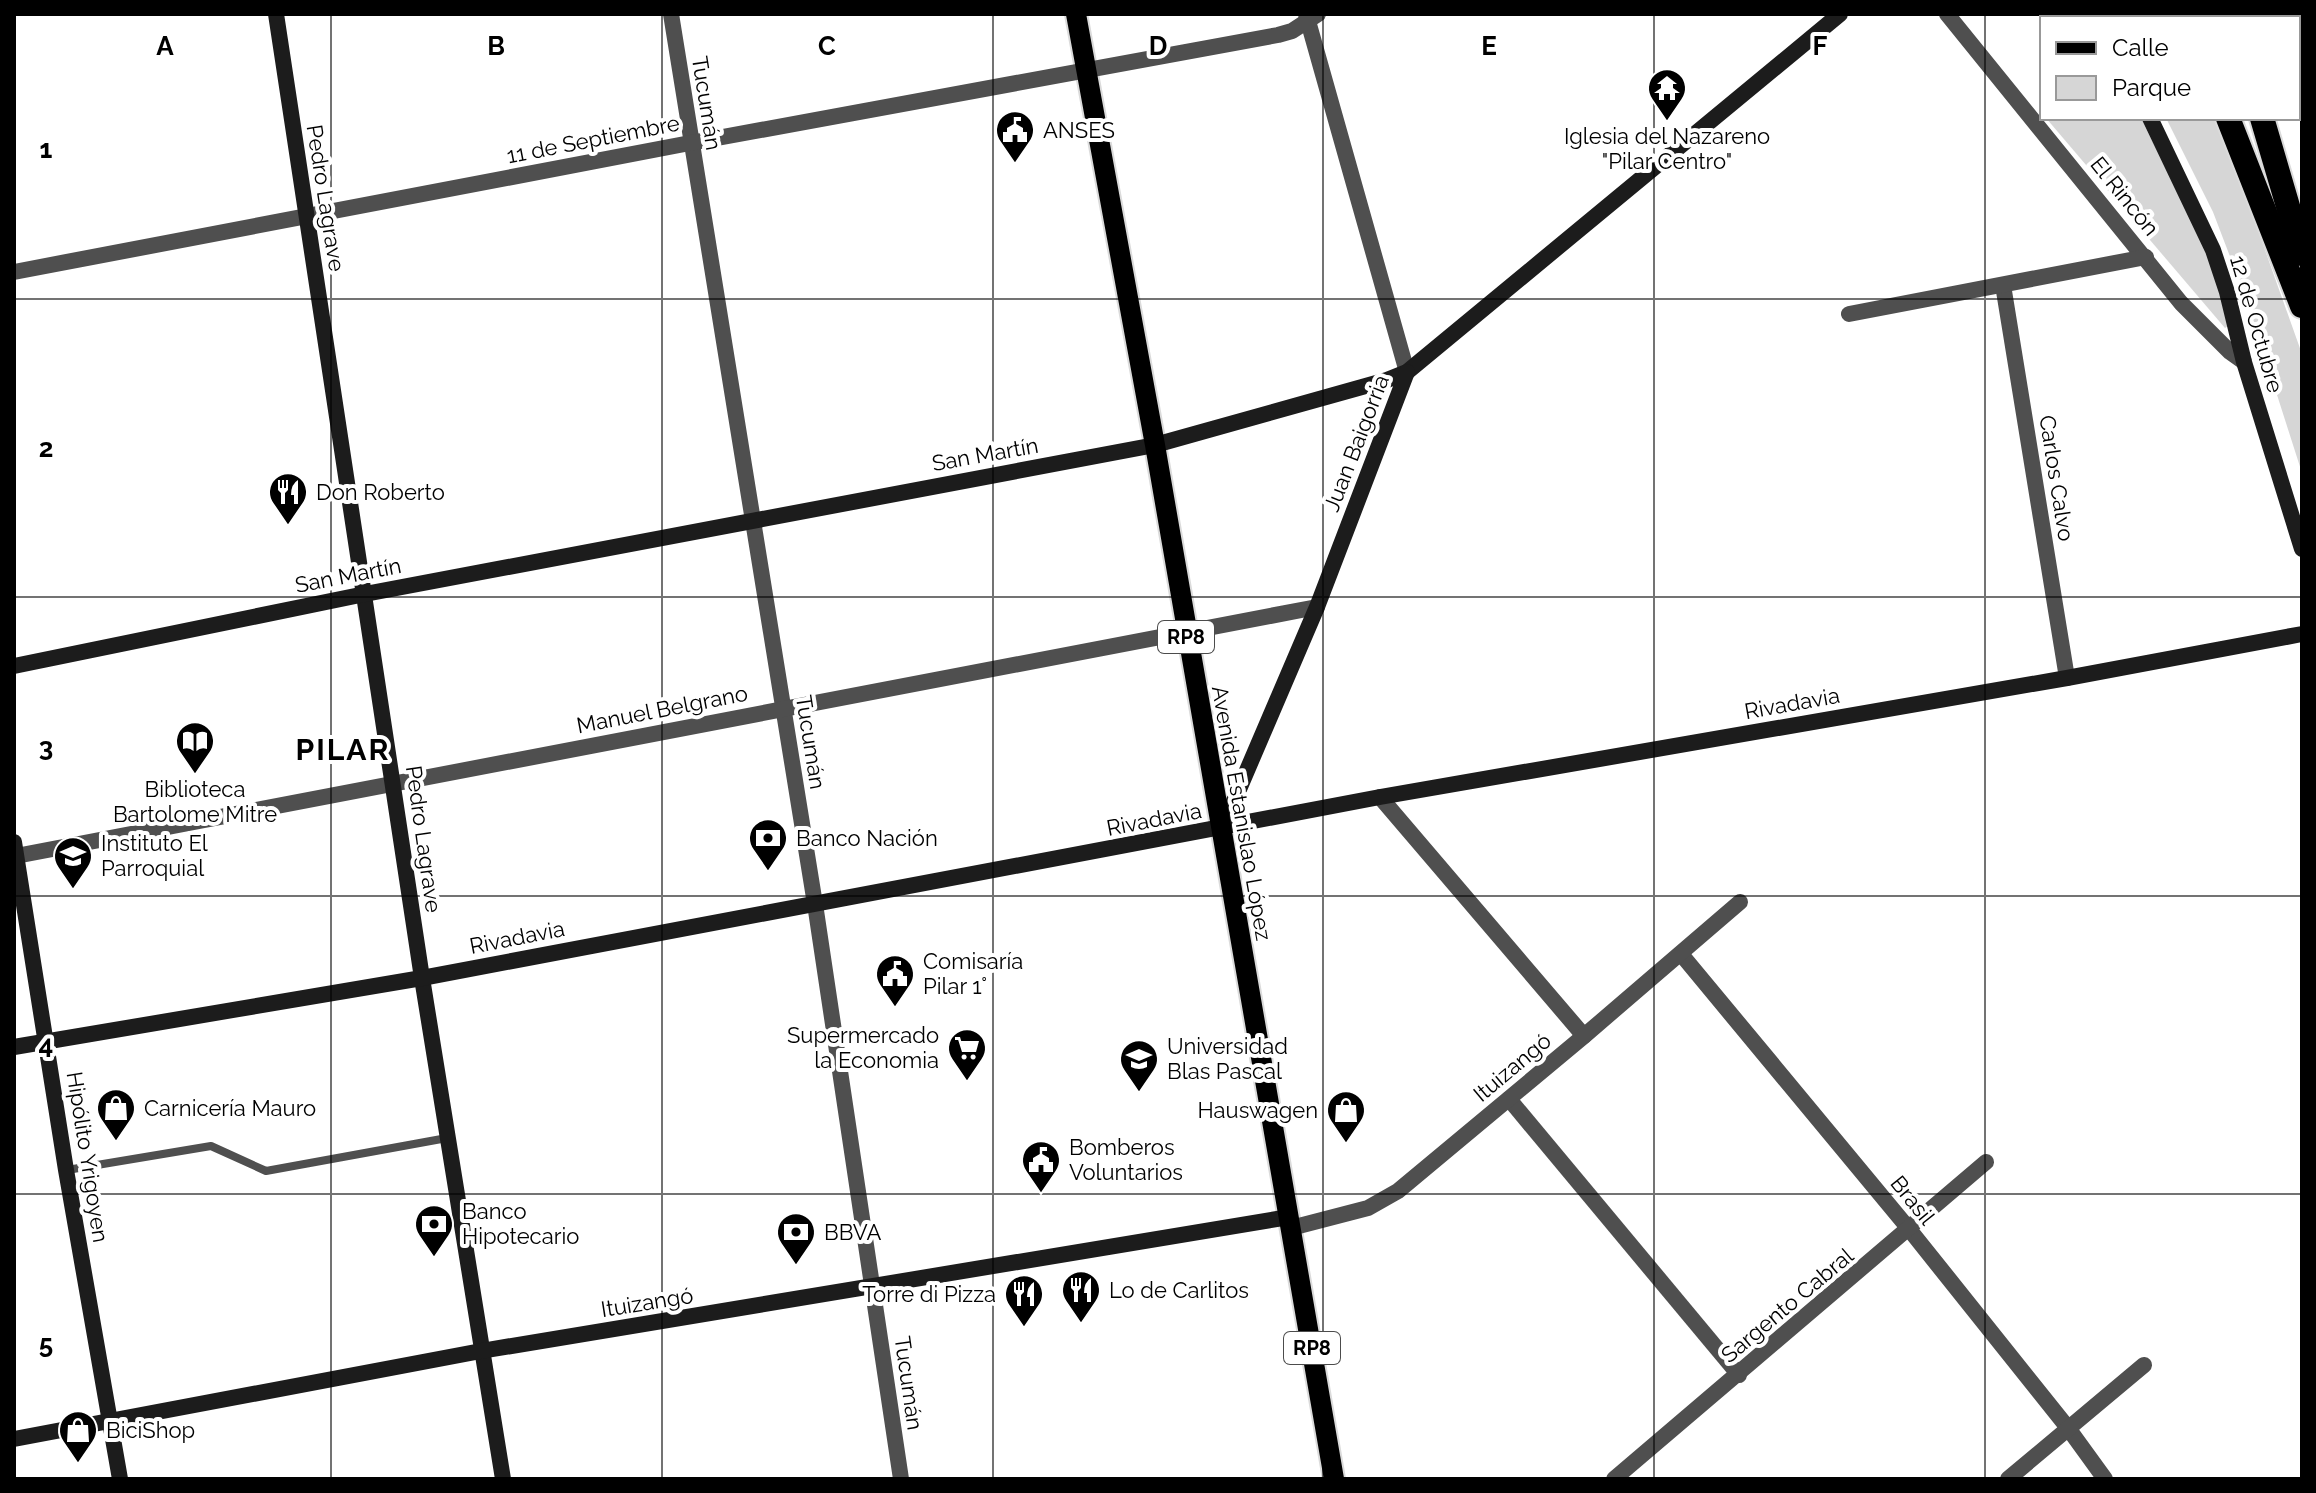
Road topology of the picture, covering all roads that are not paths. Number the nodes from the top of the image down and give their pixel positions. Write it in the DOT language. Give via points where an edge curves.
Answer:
graph roads {
  1 [pos="276,14"];
  2 [pos="671,14"];
  3 [pos="1076,14"];
  4 [pos="1840,14"];
  5 [pos="1948,14"];
  6 [pos="1310,17"];
  7 [pos="1086,69"];
  8 [pos="2151,120"];
  9 [pos="2229,120"];
  10 [pos="2263,120"];
  11 [pos="690,143"];
  12 [pos="306,216"];
  13 [pos="2302,254"];
  14 [pos="2146,257"];
  15 [pos="14,272"];
  16 [pos="2003,285"];
  17 [pos="2302,306"];
  18 [pos="1849,314"];
  19 [pos="2244,362"];
  20 [pos="1407,372"];
  21 [pos="1155,445"];
  22 [pos="752,519"];
  23 [pos="2302,549"];
  24 [pos="365,594"];
  25 [pos="1317,607"];
  26 [pos="1185,632"];
  27 [pos="2302,634"];
  28 [pos="14,666"];
  29 [pos="2067,678"];
  30 [pos="783,708"];
  31 [pos="394,783"];
  32 [pos="1380,797"];
  33 [pos="1222,829"];
  34 [pos="15,849"];
  35 [pos="1740,902"];
  36 [pos="815,904"];
  37 [pos="1681,954"];
  38 [pos="422,978"];
  39 [pos="1584,1036"];
  40 [pos="47,1040"];
  41 [pos="14,1047"];
  42 [pos="1509,1099"];
  43 [pos="447,1138"];
  44 [pos="1986,1162"];
  45 [pos="66,1170"];
  46 [pos="1290,1222"];
  47 [pos="1909,1229"];
  48 [pos="873,1288"];
  49 [pos="481,1351"];
  50 [pos="2144,1365"];
  51 [pos="1739,1375"];
  52 [pos="111,1421"];
  53 [pos="2068,1428"];
  54 [pos="14,1439"];
  55 [pos="1625,1476"];
  56 [pos="120,1479"];
  57 [pos="503,1479"];
  58 [pos="901,1479"];
  59 [pos="1334,1479"];
  60 [pos="2008,1479"];
  61 [pos="2105,1479"];
  1 -- 12 [label="street, Pedro Lagrave"];
  2 -- 11 [label="street, Tucumán"];
  3 -- 7 [label="main road, Avenida Estanislao López / RP8"];
  4 -- 20 [label="street, San Martín"];
  5 -- 14 [label="street, El Rincón"];
  6 -- 7 [label="street, 11 de Septiembre" via="1278,35"];
  6 -- 20 [label="street, Juan Baigorria"];
  7 -- 11 [label="street, 11 de Septiembre"];
  7 -- 21 [label="main road, Avenida Estanislao López / RP8"];
  8 -- 19 [label="street, 12 de Octubre" via="2213,250"];
  9 -- 17 [label="highway"];
  10 -- 13 [label="highway"];
  11 -- 12 [label="street, 11 de Septiembre"];
  11 -- 22 [label="street, Tucumán"];
  12 -- 15 [label="street, 11 de Septiembre"];
  12 -- 24 [label="street, Pedro Lagrave"];
  14 -- 16 [label="street"];
  14 -- 19 [label="street, El Rincón" via="2181,303"];
  16 -- 18 [label="street"];
  16 -- 29 [label="street, Carlos Calvo"];
  19 -- 23 [label="street, 12 de Octubre"];
  20 -- 21 [label="street, San Martín"];
  20 -- 25 [label="street, Juan Baigorria"];
  21 -- 22 [label="street, San Martín"];
  21 -- 26 [label="main road, Avenida Estanislao López / RP8"];
  22 -- 24 [label="street, San Martín"];
  22 -- 30 [label="street, Tucumán"];
  24 -- 28 [label="street, San Martín"];
  24 -- 31 [label="street, Pedro Lagrave"];
  25 -- 26 [label="street, Manuel Belgrano"];
  25 -- 33 [label="street, Juan Baigorria"];
  26 -- 30 [label="street, Manuel Belgrano"];
  26 -- 33 [label="main road, Avenida Estanislao López / RP8"];
  27 -- 29 [label="street, Rivadavia"];
  29 -- 32 [label="street, Rivadavia"];
  30 -- 31 [label="street, Manuel Belgrano"];
  30 -- 36 [label="street, Tucumán"];
  31 -- 34 [label="street, Manuel Belgrano"];
  31 -- 38 [label="street, Pedro Lagrave"];
  32 -- 33 [label="street, Rivadavia"];
  32 -- 39 [label="street"];
  33 -- 36 [label="street, Rivadavia"];
  33 -- 46 [label="main road, Avenida Estanislao López / RP8"];
  34 -- 40 [label="street, Hipólito Yrigoyen"];
  35 -- 37 [label="street, Ituizangó"];
  36 -- 38 [label="street, Rivadavia"];
  36 -- 48 [label="street, Tucumán"];
  37 -- 39 [label="street, Ituizangó"];
  37 -- 47 [label="street, Brasil"];
  38 -- 40 [label="street, Rivadavia"];
  38 -- 43 [label="street, Pedro Lagrave"];
  39 -- 42 [label="street, Ituizangó"];
  40 -- 41 [label="street, Rivadavia"];
  40 -- 45 [label="street, Hipólito Yrigoyen"];
  42 -- 46 [label="street, Ituizangó" via="1382,1202"];
  42 -- 51 [label="street"];
  43 -- 45 [label="lane" via="266,1171 211,1146"];
  43 -- 49 [label="street, Pedro Lagrave"];
  44 -- 47 [label="street, Sargento Cabral"];
  45 -- 52 [label="street, Hipólito Yrigoyen"];
  46 -- 48 [label="street, Ituizangó"];
  46 -- 59 [label="main road, Avenida Estanislao López / RP8"];
  47 -- 51 [label="street, Sargento Cabral"];
  47 -- 53 [label="street, Brasil"];
  48 -- 49 [label="street, Ituizangó"];
  48 -- 58 [label="street, Tucumán"];
  49 -- 52 [label="street, Ituizangó"];
  49 -- 57 [label="street, Pedro Lagrave"];
  50 -- 53 [label="street"];
  51 -- 55 [label="street, Sargento Cabral"];
  52 -- 54 [label="street, Ituizangó"];
  52 -- 56 [label="street, Hipólito Yrigoyen"];
  53 -- 60 [label="street"];
  53 -- 61 [label="street, Brasil"];
}
